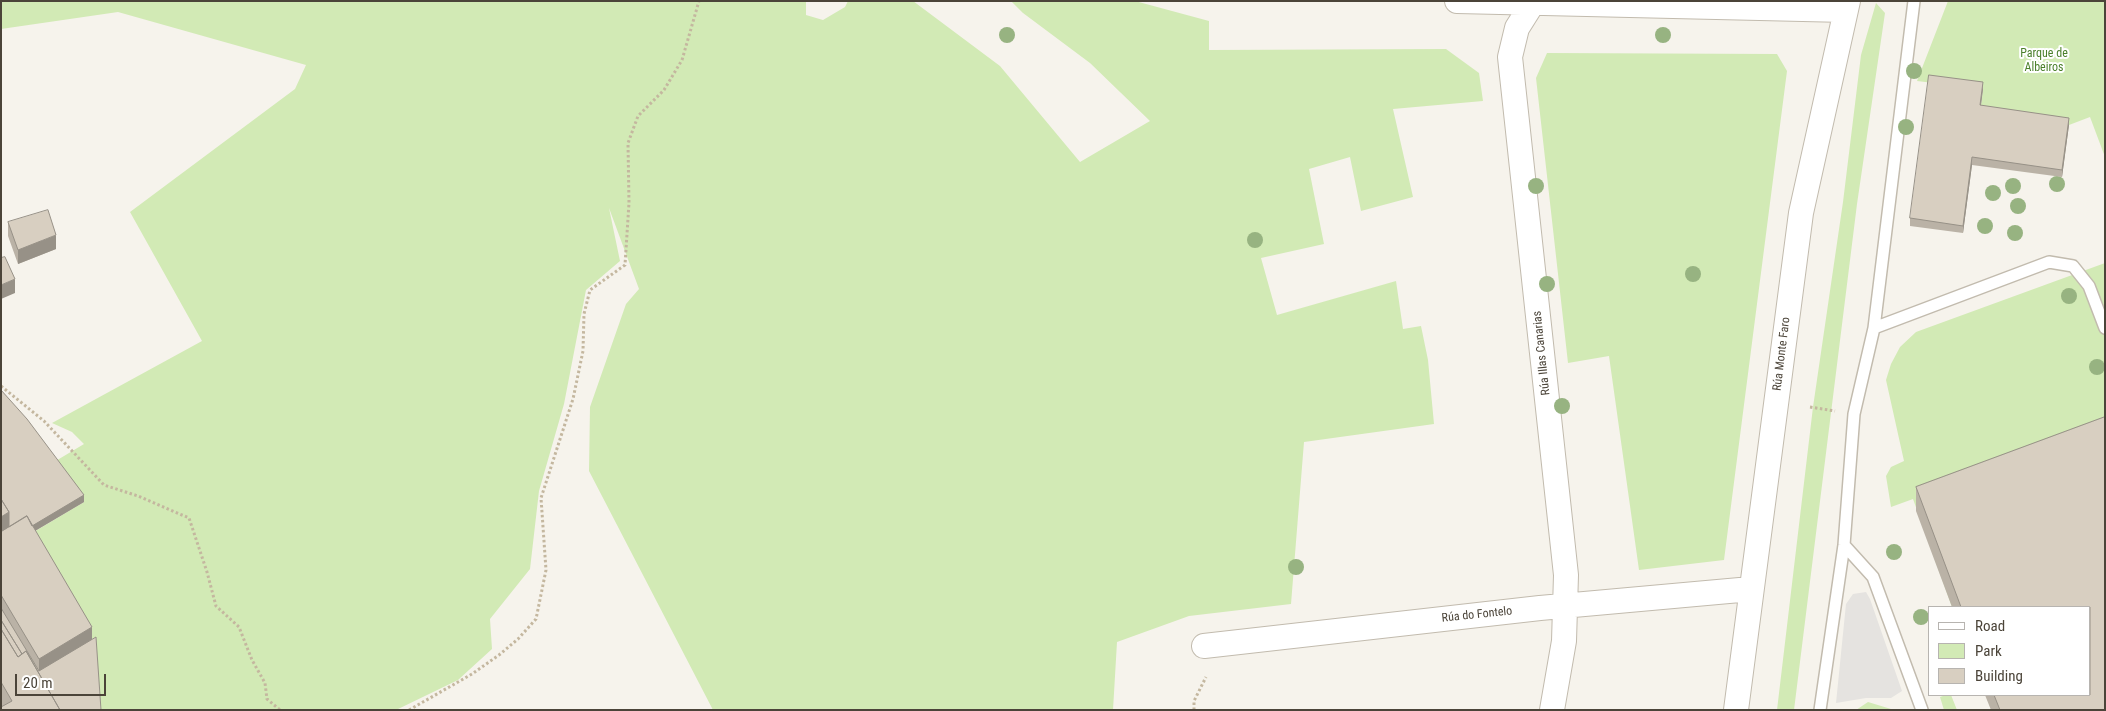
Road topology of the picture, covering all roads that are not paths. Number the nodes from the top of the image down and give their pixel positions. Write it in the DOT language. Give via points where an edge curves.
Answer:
graph roads {
  1 [pos="1457,1"];
  2 [pos="1914,1"];
  3 [pos="1532,2"];
  4 [pos="1847,6"];
  5 [pos="1874,328"];
  6 [pos="2105,328"];
  7 [pos="1844,545"];
  8 [pos="1751,589"];
  9 [pos="1566,606"];
  10 [pos="1204,646"];
  11 [pos="1552,710"];
  12 [pos="1736,710"];
  13 [pos="1820,710"];
  14 [pos="1922,710"];
  1 -- 3 [label="street"];
  2 -- 5 [label="lane"];
  3 -- 4 [label="street"];
  3 -- 9 [label="street, Rúa Illas Canarias" via="1517,28 1510,57 1566,575"];
  4 -- 8 [label="street, Rúa Monte Faro" via="1800,213"];
  5 -- 6 [label="lane" via="2049,262 2073,266 2089,286"];
  5 -- 7 [label="lane" via="1854,414"];
  7 -- 13 [label="lane"];
  7 -- 14 [label="lane" via="1873,578"];
  8 -- 9 [label="street, Rúa do Fontelo"];
  8 -- 12 [label="street, Rúa Monte Faro"];
  9 -- 10 [label="street, Rúa do Fontelo"];
  9 -- 11 [label="street, Rúa Illas Canarias" via="1564,641"];
}
